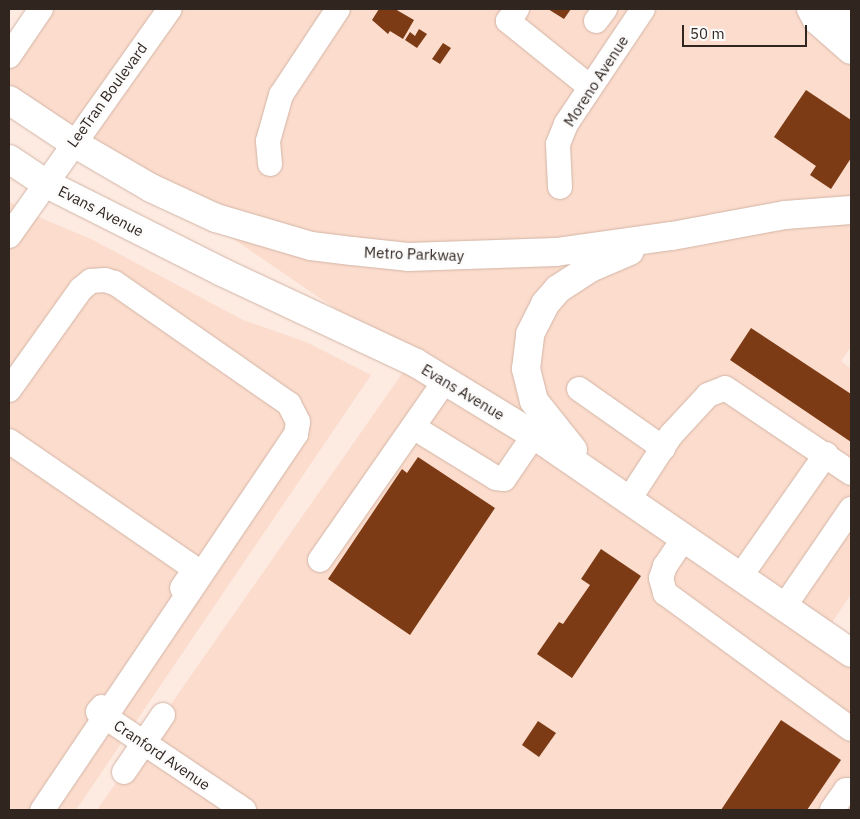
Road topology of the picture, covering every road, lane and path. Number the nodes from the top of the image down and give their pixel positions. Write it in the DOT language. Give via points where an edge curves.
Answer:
graph roads {
  1 [pos="41,9"];
  2 [pos="170,9"];
  3 [pos="338,9"];
  4 [pos="517,9"];
  5 [pos="643,9"];
  6 [pos="822,13"];
  7 [pos="851,18"];
  8 [pos="851,36"];
  9 [pos="851,50"];
  10 [pos="9,56"];
  11 [pos="590,87"];
  12 [pos="9,100"];
  13 [pos="72,142"];
  14 [pos="9,159"];
  15 [pos="270,164"];
  16 [pos="45,183"];
  17 [pos="560,187"];
  18 [pos="851,210"];
  19 [pos="9,236"];
  20 [pos="672,236"];
  21 [pos="445,381"];
  22 [pos="9,390"];
  23 [pos="578,390"];
  24 [pos="413,427"];
  25 [pos="534,435"];
  26 [pos="9,441"];
  27 [pos="663,448"];
  28 [pos="826,454"];
  29 [pos="851,473"];
  30 [pos="618,494"];
  31 [pos="851,509"];
  32 [pos="684,538"];
  33 [pos="320,560"];
  34 [pos="740,576"];
  35 [pos="784,607"];
  36 [pos="851,653"];
  37 [pos="163,715"];
  38 [pos="105,717"];
  39 [pos="851,729"];
  40 [pos="144,743"];
  41 [pos="124,772"];
  42 [pos="851,790"];
  43 [pos="42,810"];
  44 [pos="244,810"];
  45 [pos="832,810"];
  1 -- 10 [label="street"];
  2 -- 13 [label="street, LeeTran Boulevard"];
  3 -- 15 [label="street" via="281,95 268,140"];
  4 -- 11 [label="street" via="508,21"];
  5 -- 11 [label="street, Moreno Avenue"];
  6 -- 7 [label="main road"];
  6 -- 8 [label="main road"];
  6 -- 9 [label="main road"];
  11 -- 17 [label="street, Moreno Avenue" via="566,124 558,144"];
  12 -- 13 [label="main road, Metro Parkway"];
  13 -- 16 [label="street, LeeTran Boulevard"];
  13 -- 20 [label="main road, Metro Parkway" via="150,188 216,218 311,246 408,257 464,256 556,252"];
  14 -- 16 [label="main road"];
  16 -- 19 [label="street, LeeTran Boulevard"];
  16 -- 21 [label="main road, Evans Avenue" via="222,272 416,363"];
  18 -- 20 [label="main road, Metro Parkway" via="785,215"];
  20 -- 30 [label="main road" via="612,257 573,278 545,304 530,334 526,369 534,401 552,426"];
  21 -- 24 [label="street"];
  21 -- 25 [label="main road, Evans Avenue"];
  22 -- 38 [label="street" via="81,289 91,281 105,280 115,283 294,410 296,434"];
  23 -- 27 [label="street"];
  24 -- 25 [label="street" via="496,478 504,479"];
  24 -- 33 [label="street"];
  25 -- 30 [label="main road, Evans Avenue"];
  26 -- 38 [label="street" via="195,569 98,712"];
  27 -- 28 [label="street" via="708,395 726,388"];
  27 -- 30 [label="street"];
  28 -- 29 [label="street"];
  28 -- 34 [label="street"];
  30 -- 32 [label="main road, Evans Avenue"];
  31 -- 35 [label="street"];
  32 -- 34 [label="main road, Evans Avenue"];
  32 -- 39 [label="street" via="665,566 661,578 665,593"];
  34 -- 35 [label="main road, Evans Avenue"];
  35 -- 36 [label="main road, Evans Avenue"];
  37 -- 40 [label="street"];
  38 -- 40 [label="street, Cranford Avenue"];
  38 -- 43 [label="street"];
  40 -- 41 [label="street"];
  40 -- 44 [label="street, Cranford Avenue"];
  42 -- 45 [label="street" via="846,790"];
}
